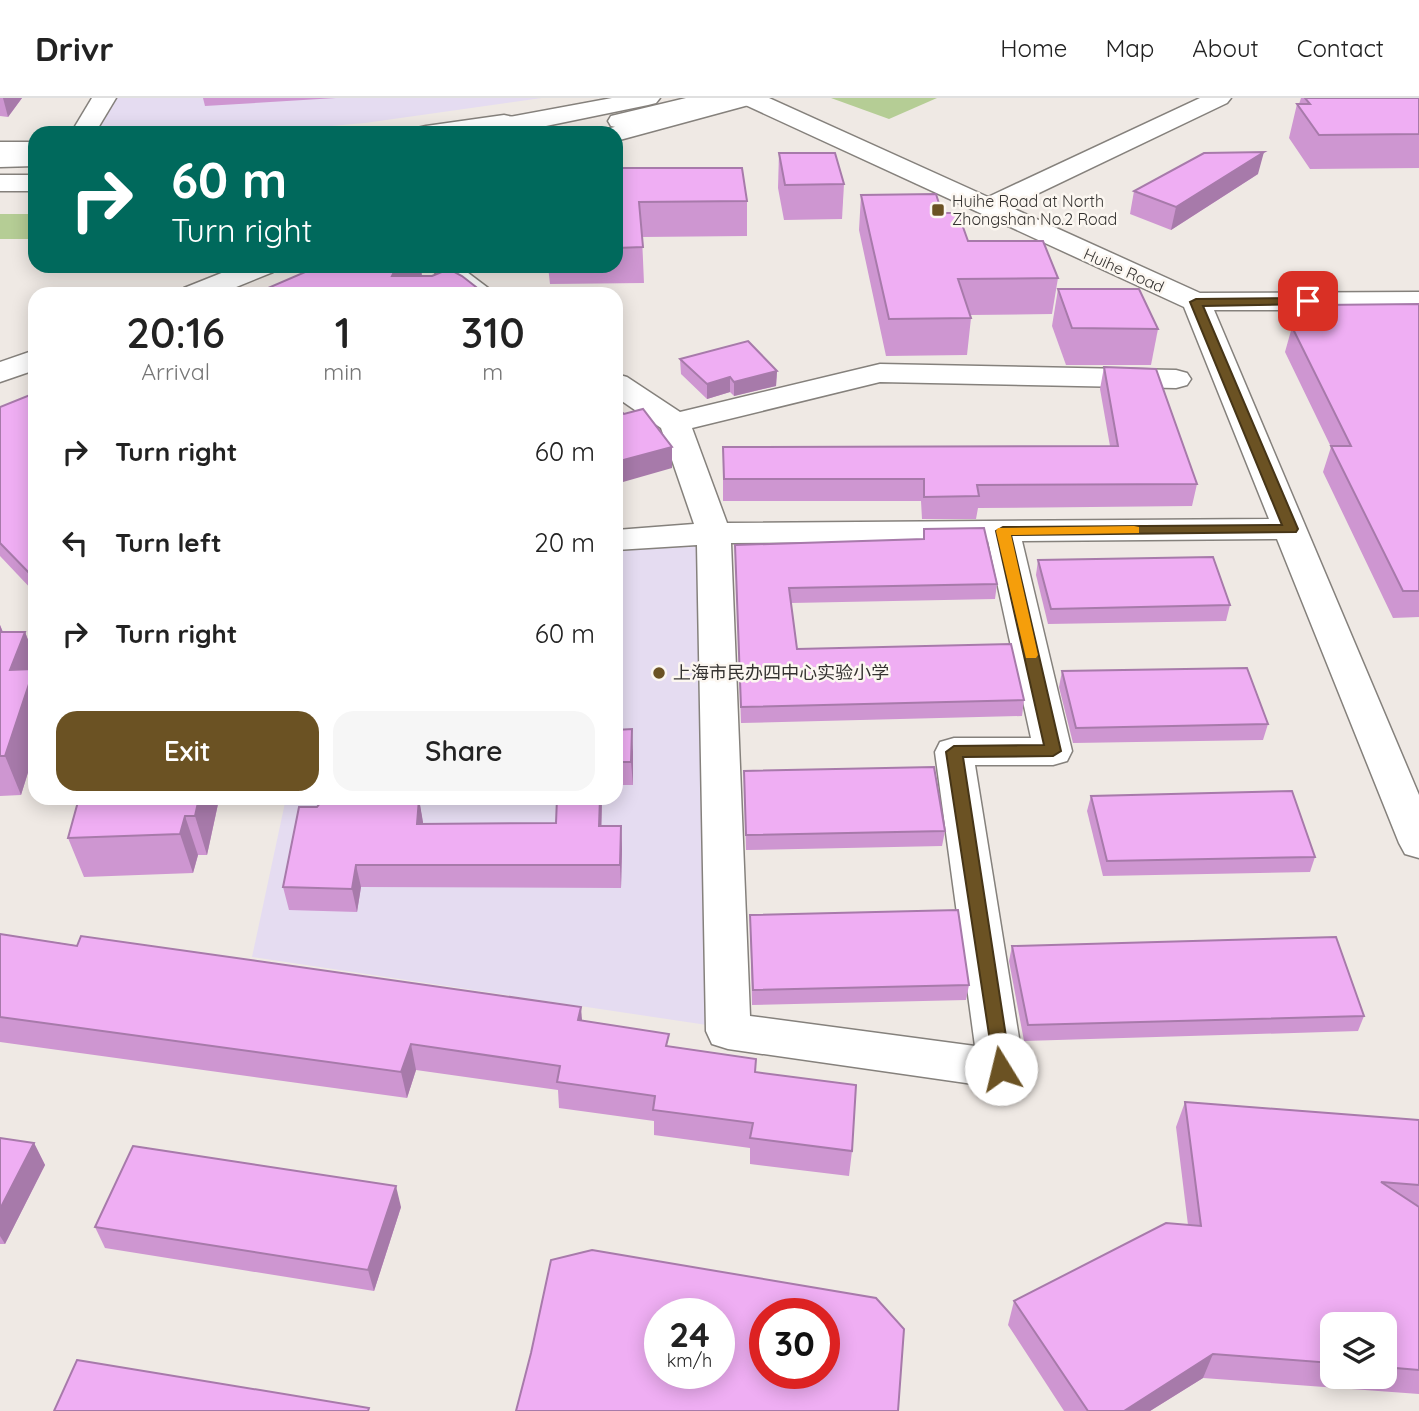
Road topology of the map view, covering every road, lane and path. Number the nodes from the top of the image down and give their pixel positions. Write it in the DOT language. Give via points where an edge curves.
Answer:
graph roads {
  1 [pos="104,98"];
  2 [pos="619,98"];
  3 [pos="648,98"];
  4 [pos="716,98"];
  5 [pos="748,98"];
  6 [pos="1219,98"];
  7 [pos="87,126"];
  8 [pos="476,126"];
  9 [pos="509,126"];
  10 [pos="594,126"];
  11 [pos="623,134"];
  12 [pos="0,149"];
  13 [pos="28,150"];
  14 [pos="28,158"];
  15 [pos="0,159"];
  16 [pos="0,173"];
  17 [pos="28,173"];
  18 [pos="0,183"];
  19 [pos="28,183"];
  20 [pos="987,208"];
  21 [pos="245,273"];
  22 [pos="444,273"];
  23 [pos="450,273"];
  24 [pos="211,287"];
  25 [pos="425,287"];
  26 [pos="471,287"];
  27 [pos="1419,300"];
  28 [pos="1196,302"];
  29 [pos="28,362"];
  30 [pos="0,373"];
  31 [pos="1177,380"];
  32 [pos="623,388"];
  33 [pos="675,423"];
  34 [pos="1291,529"];
  35 [pos="1003,531"];
  36 [pos="714,533"];
  37 [pos="623,540"];
  38 [pos="1419,842"];
  1 -- 7 [label="main road"];
  2 -- 8 [label="main road"];
  3 -- 9 [label="main road"];
  4 -- 10 [label="main road"];
  5 -- 11 [label="main road"];
  5 -- 20 [label="main road, Huihe Road"];
  6 -- 20 [label="main road"];
  12 -- 13 [label="main road"];
  14 -- 15 [label="main road"];
  16 -- 17 [label="main road"];
  18 -- 19 [label="main road"];
  20 -- 28 [label="main road, Huihe Road"];
  21 -- 24 [label="main road"];
  22 -- 25 [label="main road"];
  23 -- 26 [label="main road"];
  27 -- 28 [label="main road"];
  28 -- 34 [label="main road"];
  29 -- 30 [label="main road"];
  31 -- 33 [label="main road" via="880,373"];
  32 -- 33 [label="main road"];
  33 -- 36 [label="main road"];
  34 -- 35 [label="main road"];
  34 -- 38 [label="main road"];
  35 -- 36 [label="main road"];
  35 -- 36 [label="main road" via="1053,751 954,752 1001,1069 728,1031"];
  36 -- 37 [label="main road"];
}
